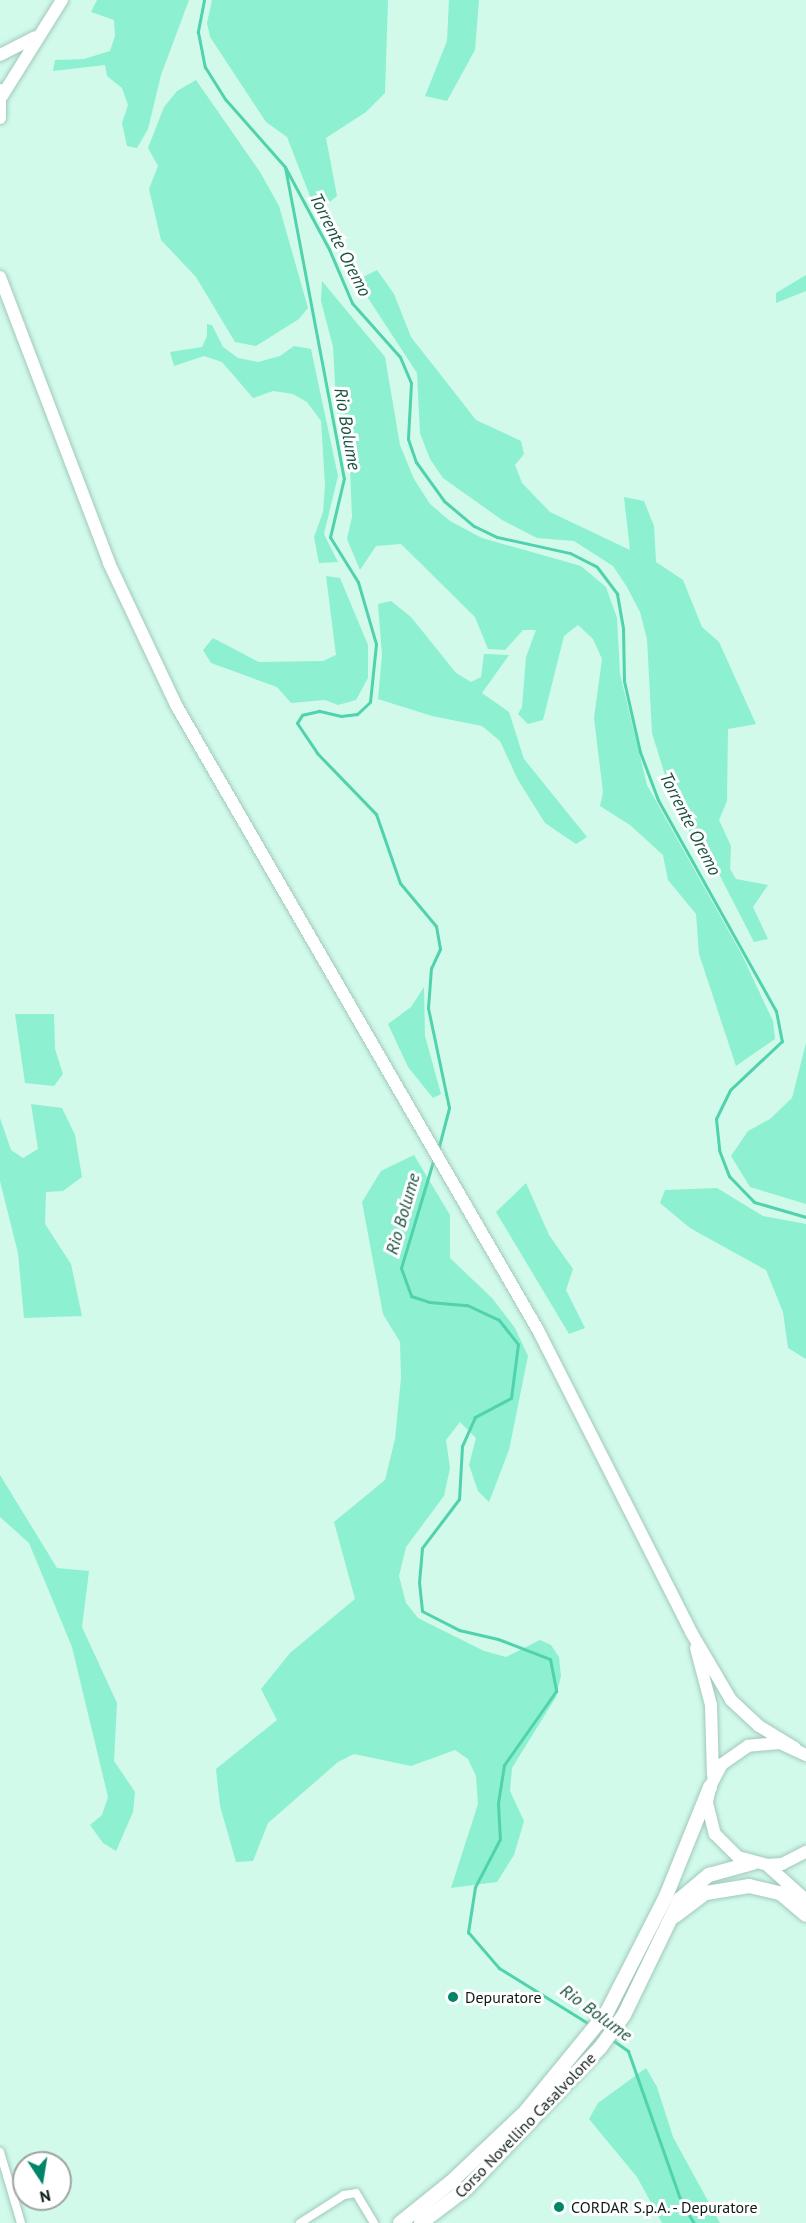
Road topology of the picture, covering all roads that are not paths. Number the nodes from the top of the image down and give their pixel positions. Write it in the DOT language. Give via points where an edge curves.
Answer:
graph roads {
  1 [pos="62,0"];
  2 [pos="39,35"];
  3 [pos="0,55"];
  4 [pos="1,92"];
  5 [pos="0,118"];
  6 [pos="0,277"];
  7 [pos="692,1632"];
  8 [pos="801,1751"];
  9 [pos="711,1782"];
  10 [pos="806,1852"];
  11 [pos="760,1864"];
  12 [pos="806,1900"];
  13 [pos="806,1915"];
  14 [pos="669,1922"];
  15 [pos="0,2152"];
  16 [pos="21,2223"];
  17 [pos="300,2223"];
  18 [pos="374,2223"];
  19 [pos="400,2223"];
  20 [pos="421,2223"];
  1 -- 2 [label="main road"];
  2 -- 3 [label="main road"];
  2 -- 4 [label="main road"];
  4 -- 5 [label="main road"];
  6 -- 7 [label="main road" via="109,563 176,705 544,1340"];
  7 -- 8 [label="main road" via="731,1700 759,1726"];
  7 -- 9 [label="main road" via="711,1705"];
  8 -- 9 [label="main road" via="780,1743 748,1746 722,1764"];
  9 -- 11 [label="main road" via="709,1819 715,1834 725,1847"];
  9 -- 19 [label="highway, Corso Novellino Casalvolone" via="666,1896 607,2012 526,2111 452,2182"];
  10 -- 11 [label="main road" via="782,1864"];
  11 -- 12 [label="main road"];
  11 -- 14 [label="highway, Corso Novellino Casalvolone" via="708,1875 692,1886"];
  13 -- 14 [label="highway" via="780,1893 734,1886 694,1899"];
  14 -- 20 [label="highway, Corso Novellino Casalvolone" via="624,2015 600,2048 467,2188"];
  15 -- 16 [label="street"];
  17 -- 18 [label="street" via="344,2195 356,2193"];
}
